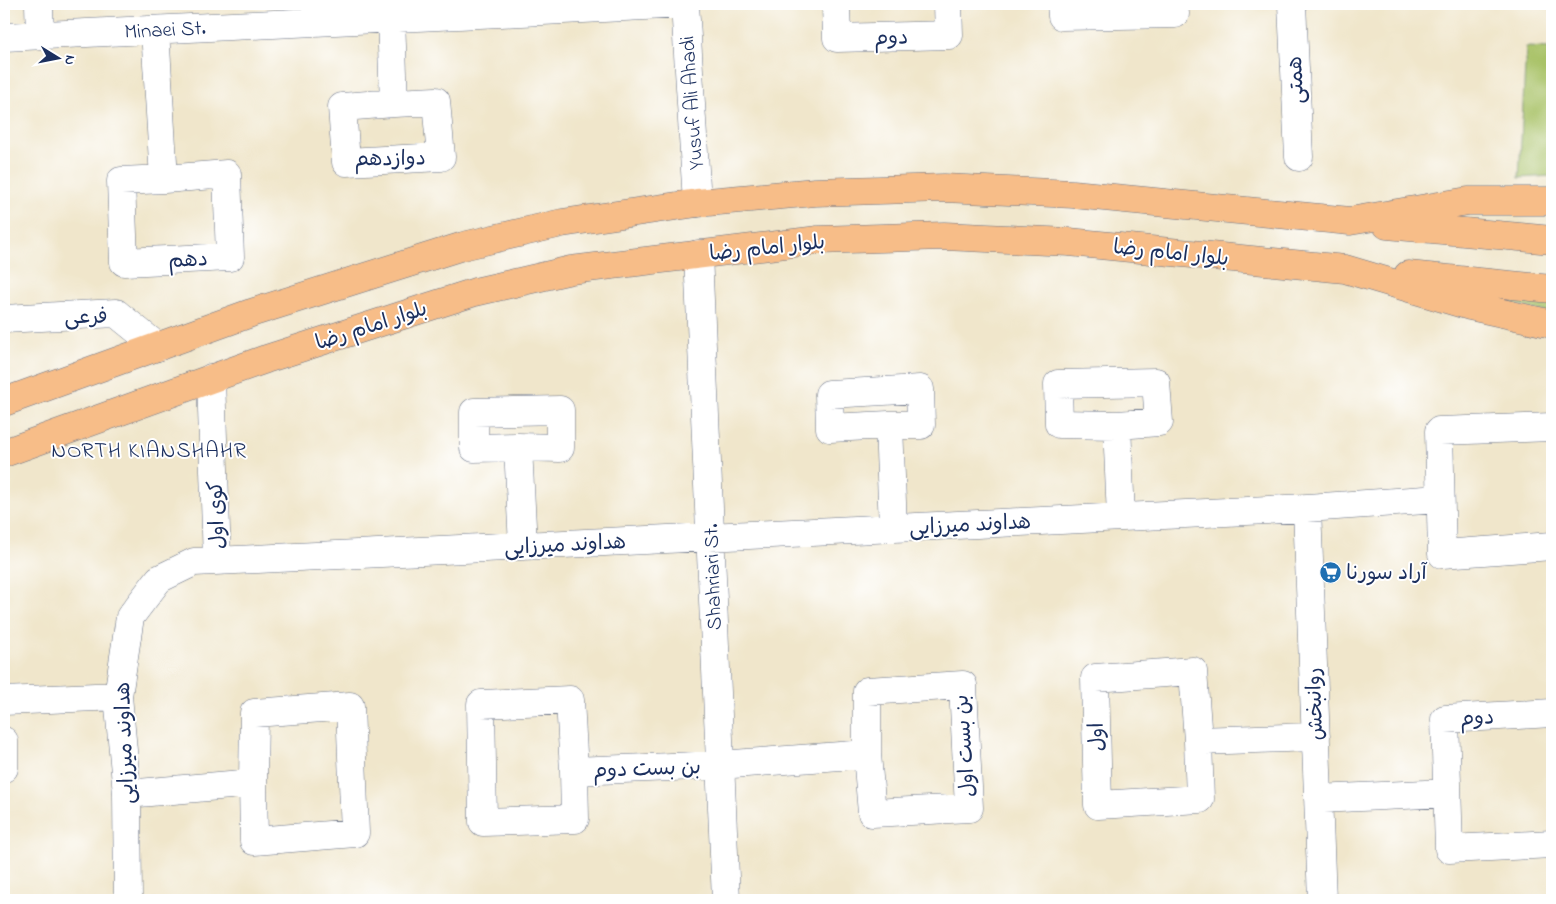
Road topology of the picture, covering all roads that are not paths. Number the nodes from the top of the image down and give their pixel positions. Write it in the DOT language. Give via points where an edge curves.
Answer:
graph roads {
  1 [pos="39,4"];
  2 [pos="685,4"];
  3 [pos="836,4"];
  4 [pos="948,4"];
  5 [pos="1061,4"];
  6 [pos="1174,4"];
  7 [pos="1292,4"];
  8 [pos="475,9"];
  9 [pos="264,14"];
  10 [pos="391,18"];
  11 [pos="155,30"];
  12 [pos="40,36"];
  13 [pos="4,37"];
  14 [pos="394,103"];
  15 [pos="1298,157"];
  16 [pos="164,179"];
  17 [pos="1552,201"];
  18 [pos="697,203"];
  19 [pos="1350,221"];
  20 [pos="1552,240"];
  21 [pos="698,254"];
  22 [pos="1345,269"];
  23 [pos="1552,289"];
  24 [pos="4,319"];
  25 [pos="1552,324"];
  26 [pos="158,347"];
  27 [pos="211,378"];
  28 [pos="4,402"];
  29 [pos="1117,424"];
  30 [pos="889,425"];
  31 [pos="1552,427"];
  32 [pos="518,447"];
  33 [pos="4,453"];
  34 [pos="1440,499"];
  35 [pos="1307,508"];
  36 [pos="1122,517"];
  37 [pos="893,528"];
  38 [pos="710,537"];
  39 [pos="523,546"];
  40 [pos="1552,546"];
  41 [pos="217,561"];
  42 [pos="118,696"];
  43 [pos="4,701"];
  44 [pos="1552,713"];
  45 [pos="1316,737"];
  46 [pos="4,741"];
  47 [pos="1198,741"];
  48 [pos="867,754"];
  49 [pos="720,765"];
  50 [pos="4,768"];
  51 [pos="574,770"];
  52 [pos="254,783"];
  53 [pos="1447,793"];
  54 [pos="127,794"];
  55 [pos="1318,799"];
  56 [pos="1552,844"];
  57 [pos="128,900"];
  58 [pos="726,900"];
  59 [pos="1322,900"];
  1 -- 12 [label="street"];
  2 -- 8 [label="street, Minaei St."];
  2 -- 18 [label="street, Yusuf Ali Ahadi"];
  3 -- 4 [label="street, دوم" via="837,38 949,34"];
  5 -- 6 [label="street" via="1062,16 1175,14"];
  7 -- 15 [label="street, همتی"];
  8 -- 10 [label="street, Minaei St."];
  9 -- 10 [label="street, Minaei St."];
  9 -- 11 [label="street, Minaei St."];
  10 -- 14 [label="street"];
  11 -- 12 [label="street, Minaei St."];
  11 -- 16 [label="street"];
  12 -- 13 [label="street, Minaei St."];
  16 -- 16 [label="street, دهم" via="227,174 230,257 124,262 121,181"];
  17 -- 19 [label="main road" via="1468,201"];
  18 -- 19 [label="main road" via="815,192 944,188 1073,194"];
  18 -- 26 [label="main road" via="562,222 463,246 251,313"];
  19 -- 20 [label="main road"];
  21 -- 22 [label="main road, بلوار امام رضا" via="818,240 944,236 1069,242"];
  21 -- 27 [label="main road, بلوار امام رضا" via="571,270 475,292"];
  21 -- 38 [label="street, Shahriari St."];
  22 -- 23 [label="main road"];
  22 -- 25 [label="main road, بلوار امام رضا" via="1470,306"];
  24 -- 26 [label="street, فرعی" via="116,313"];
  26 -- 28 [label="main road"];
  27 -- 33 [label="main road, بلوار امام رضا"];
  27 -- 41 [label="street, کوی اول"];
  29 -- 36 [label="street"];
  30 -- 37 [label="street"];
  31 -- 34 [label="street" via="1439,431"];
  32 -- 39 [label="street"];
  34 -- 35 [label="street, هداوند میرزایی"];
  34 -- 40 [label="street" via="1442,554"];
  35 -- 36 [label="street, هداوند میرزایی"];
  35 -- 45 [label="street, روانبخش"];
  36 -- 37 [label="street, هداوند میرزایی"];
  37 -- 38 [label="street, هداوند میرزایی"];
  38 -- 39 [label="street, هداوند میرزایی"];
  38 -- 49 [label="street, Shahriari St."];
  39 -- 41 [label="street, هداوند میرزایی"];
  41 -- 42 [label="street, هداوند میرزایی" via="194,562 159,579 130,617"];
  42 -- 43 [label="street"];
  42 -- 54 [label="street, هداوند میرزایی"];
  44 -- 53 [label="street, دوم" via="1445,718"];
  45 -- 47 [label="street"];
  45 -- 55 [label="street, روانبخش"];
  46 -- 50 [label="street"];
  47 -- 47 [label="street, اول" via="1200,799 1098,805 1095,678 1192,671"];
  48 -- 48 [label="street, بن بست اول" via="872,813 969,808 963,685 867,691"];
  48 -- 49 [label="street"];
  49 -- 51 [label="street, بن بست دوم"];
  49 -- 58 [label="street, Shahriari St."];
  51 -- 51 [label="street, بن بست دوم" via="575,819 483,822 481,704 570,700"];
  52 -- 52 [label="street" via="254,842 355,833 350,706 254,714"];
  52 -- 54 [label="street"];
  53 -- 55 [label="street"];
  53 -- 56 [label="street, دوم" via="1449,849"];
  54 -- 57 [label="street, هداوند میرزایی"];
  55 -- 59 [label="street, روانبخش"];
}
